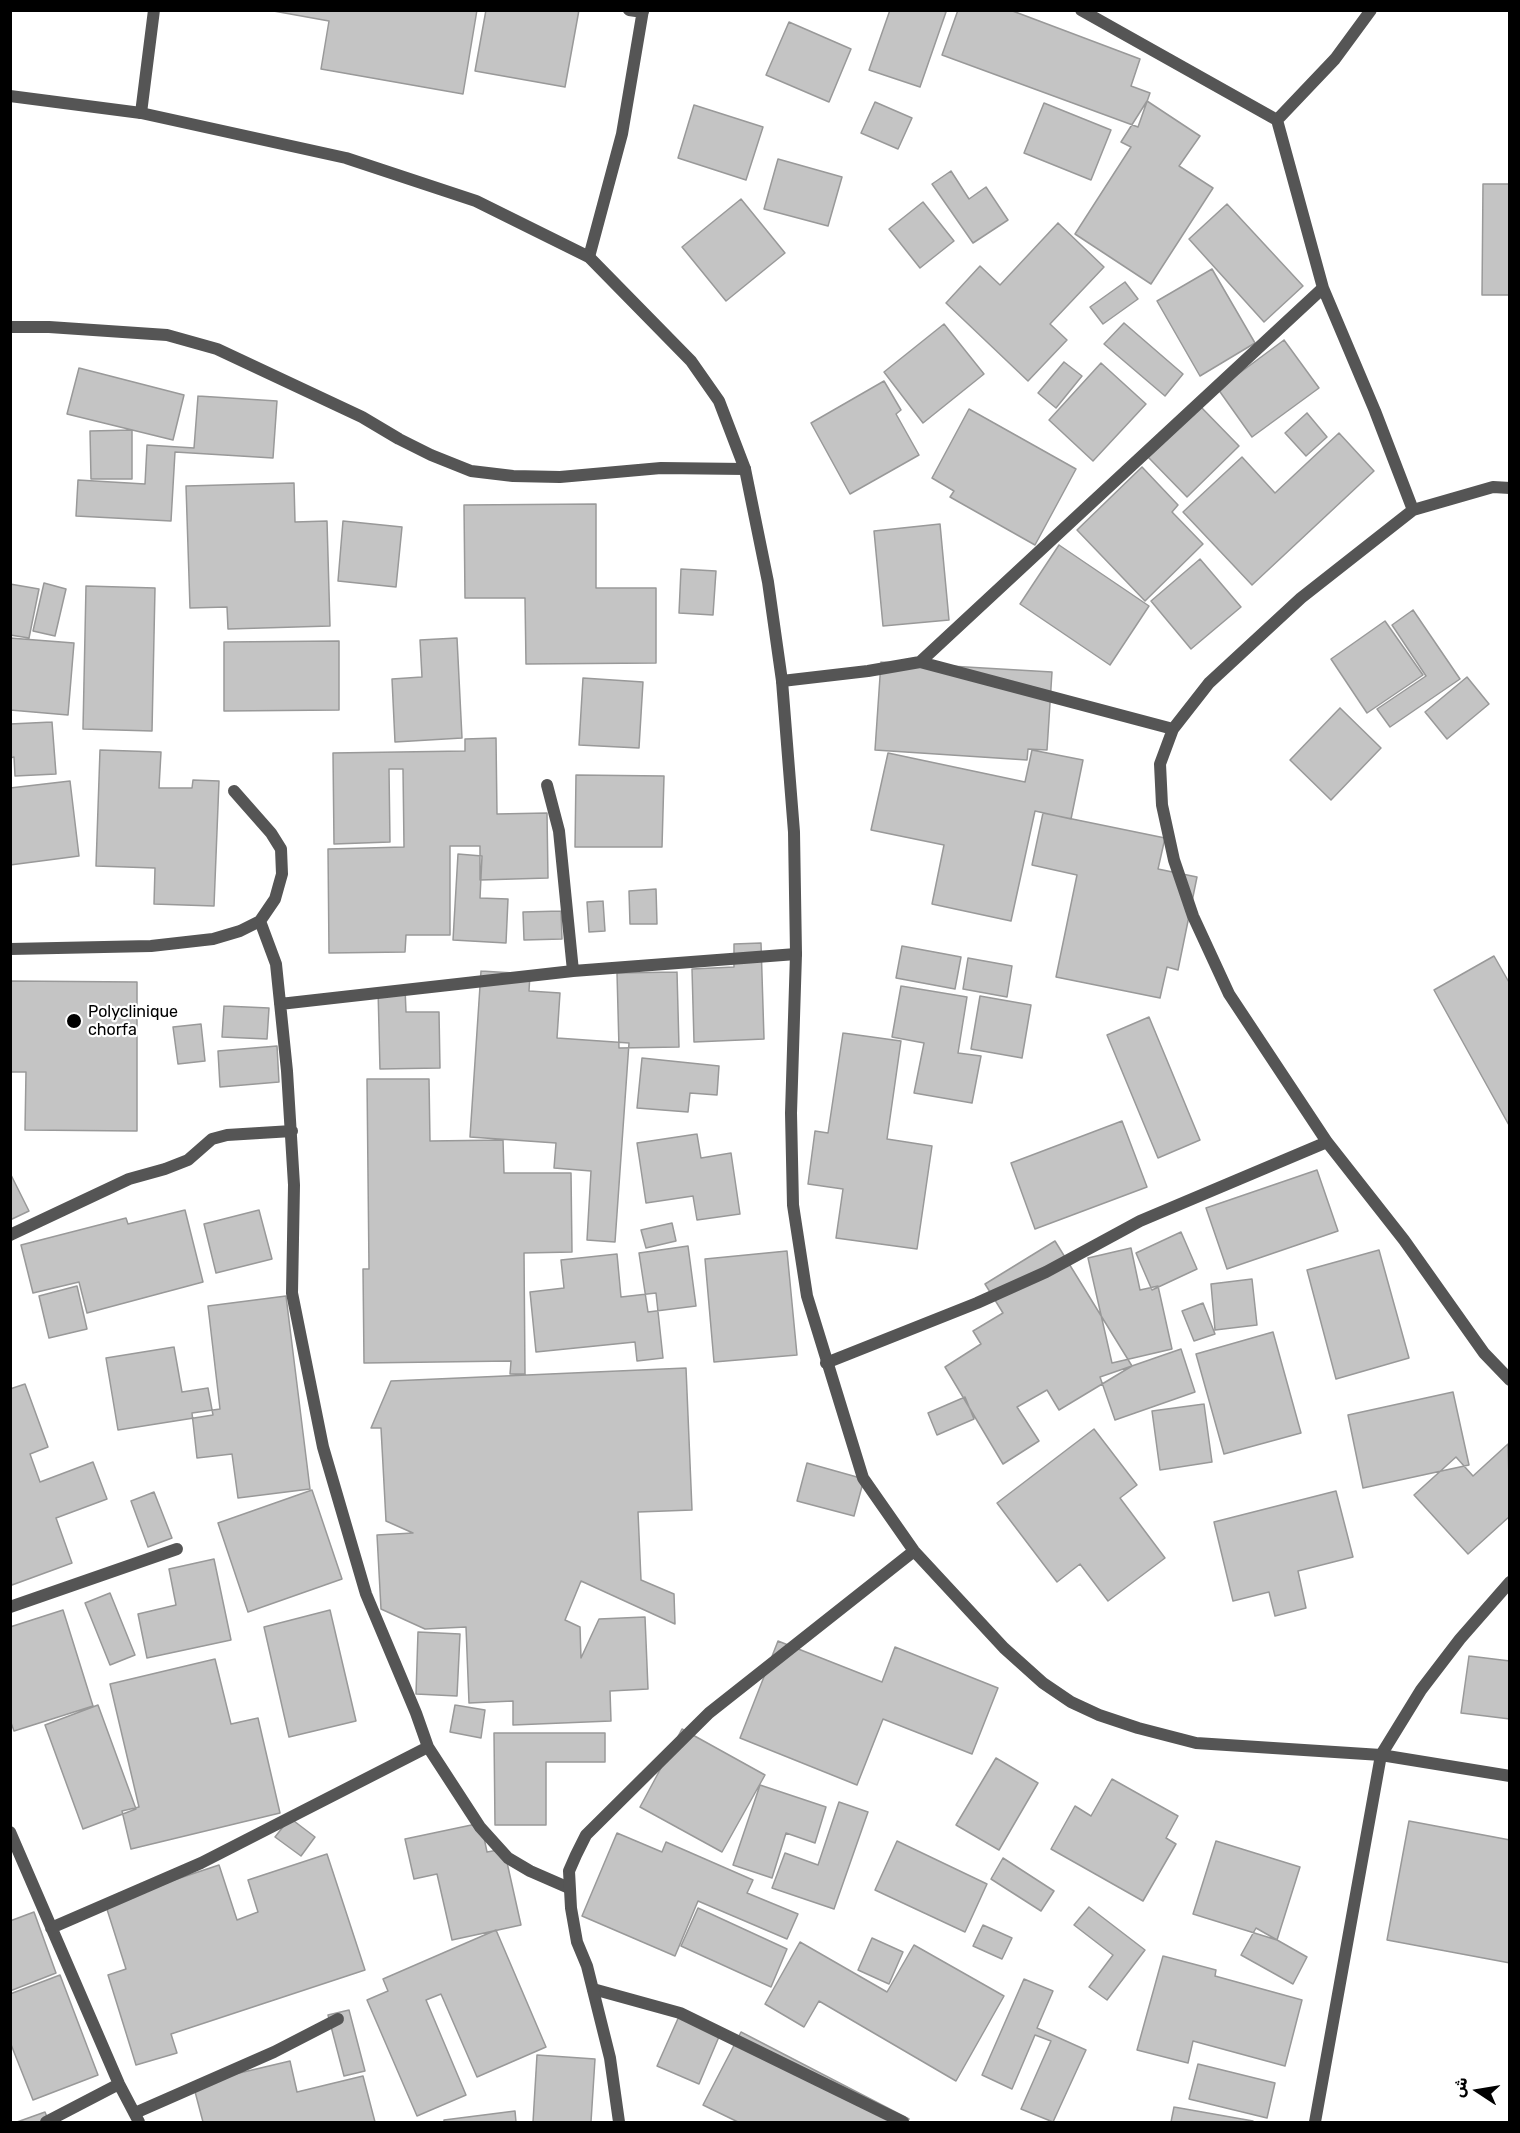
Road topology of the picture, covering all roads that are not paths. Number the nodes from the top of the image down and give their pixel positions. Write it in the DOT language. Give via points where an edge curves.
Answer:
graph roads {
  1 [pos="154,10"];
  2 [pos="629,10"];
  3 [pos="1081,10"];
  4 [pos="1371,10"];
  5 [pos="643,11"];
  6 [pos="10,96"];
  7 [pos="141,113"];
  8 [pos="1277,120"];
  9 [pos="589,257"];
  10 [pos="1323,288"];
  11 [pos="10,327"];
  12 [pos="745,469"];
  13 [pos="1509,488"];
  14 [pos="1413,510"];
  15 [pos="920,662"];
  16 [pos="782,681"];
  17 [pos="1173,729"];
  18 [pos="547,785"];
  19 [pos="234,791"];
  20 [pos="260,921"];
  21 [pos="10,949"];
  22 [pos="796,954"];
  23 [pos="573,971"];
  24 [pos="280,1004"];
  25 [pos="292,1131"];
  26 [pos="1327,1142"];
  27 [pos="10,1234"];
  28 [pos="826,1363"];
  29 [pos="1509,1380"];
  30 [pos="177,1549"];
  31 [pos="914,1551"];
  32 [pos="1509,1582"];
  33 [pos="10,1607"];
  34 [pos="428,1747"];
  35 [pos="1381,1755"];
  36 [pos="1509,1776"];
  37 [pos="10,1832"];
  38 [pos="16,1855"];
  39 [pos="569,1888"];
  40 [pos="51,1928"];
  41 [pos="593,1989"];
  42 [pos="338,2019"];
  43 [pos="118,2084"];
  44 [pos="137,2118"];
  45 [pos="46,2122"];
  46 [pos="619,2122"];
  47 [pos="903,2122"];
  48 [pos="1315,2122"];
  1 -- 7 [label="street"];
  2 -- 5 [label="street"];
  3 -- 8 [label="street"];
  4 -- 8 [label="street" via="1335,59"];
  5 -- 9 [label="street" via="622,134"];
  6 -- 7 [label="street"];
  7 -- 9 [label="street" via="346,158 476,201"];
  8 -- 10 [label="street"];
  9 -- 12 [label="street" via="691,361 719,400"];
  10 -- 14 [label="street"];
  10 -- 15 [label="street"];
  11 -- 12 [label="street" via="167,334 217,349 471,471 560,477 661,468"];
  12 -- 16 [label="street" via="768,582"];
  13 -- 14 [label="street" via="1493,488"];
  14 -- 17 [label="street" via="1301,598 1209,682"];
  15 -- 16 [label="street"];
  15 -- 17 [label="street"];
  16 -- 22 [label="street" via="794,832"];
  17 -- 26 [label="street" via="1160,764 1162,805 1174,860 1193,916 1229,994"];
  18 -- 23 [label="street" via="559,831"];
  19 -- 20 [label="street" via="281,849 282,874 274,899"];
  20 -- 21 [label="street" via="213,939 151,946"];
  20 -- 24 [label="street" via="276,964"];
  22 -- 23 [label="street"];
  22 -- 28 [label="street" via="790,1113 793,1205 807,1296"];
  23 -- 24 [label="street"];
  24 -- 25 [label="street"];
  25 -- 27 [label="street" via="212,1139 188,1160 129,1179"];
  25 -- 34 [label="street" via="292,1293 323,1447 366,1594"];
  26 -- 28 [label="street" via="1140,1221 977,1304"];
  26 -- 29 [label="street" via="1404,1240 1484,1353"];
  28 -- 31 [label="street" via="863,1478"];
  30 -- 33 [label="street"];
  31 -- 35 [label="street" via="1004,1648 1043,1683 1100,1715 1196,1743"];
  31 -- 39 [label="street" via="708,1713 586,1835 569,1871"];
  32 -- 35 [label="street" via="1421,1690"];
  34 -- 39 [label="street" via="480,1827 508,1858"];
  34 -- 40 [label="street" via="201,1863"];
  35 -- 36 [label="street"];
  35 -- 48 [label="street"];
  37 -- 38 [label="street"];
  38 -- 40 [label="street"];
  39 -- 41 [label="street" via="577,1942"];
  40 -- 43 [label="street"];
  41 -- 46 [label="street" via="610,2058"];
  41 -- 47 [label="street" via="680,2013"];
  42 -- 44 [label="street"];
  43 -- 44 [label="street"];
  43 -- 45 [label="street"];
}
